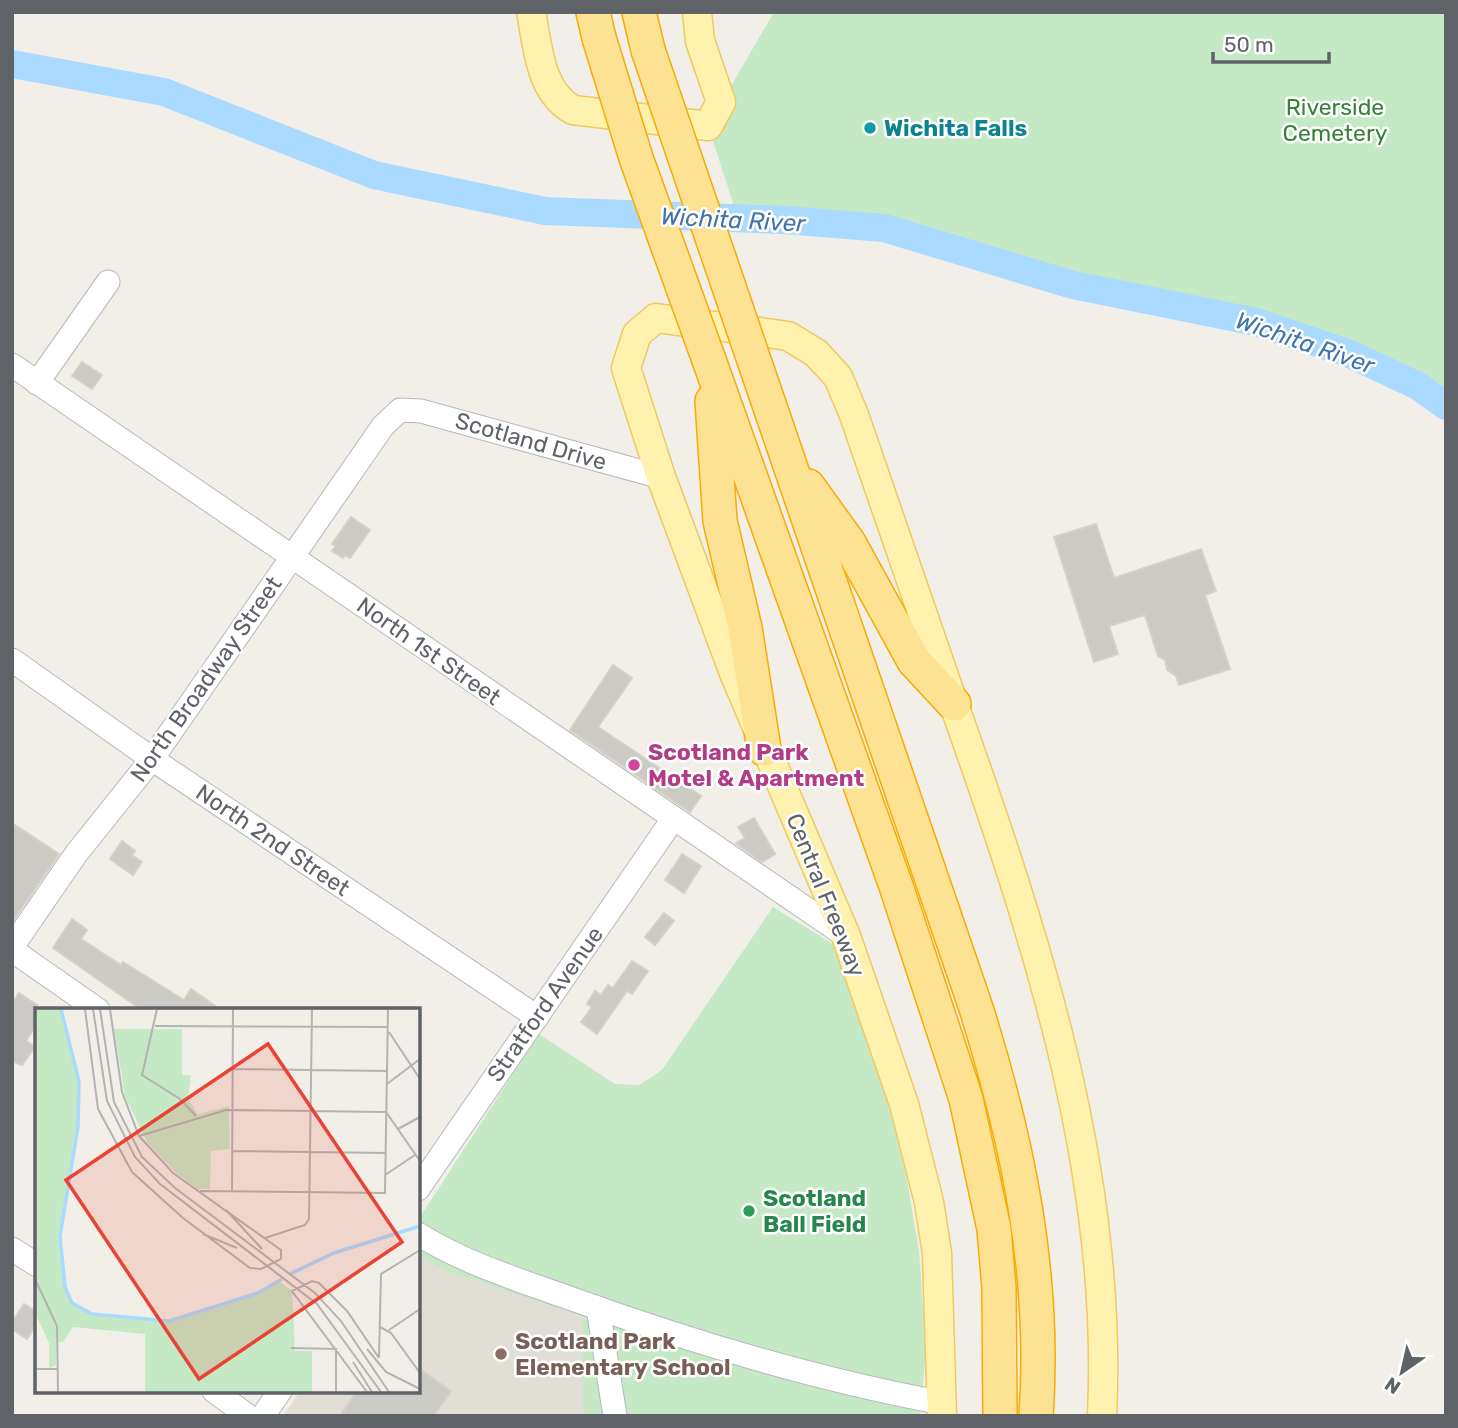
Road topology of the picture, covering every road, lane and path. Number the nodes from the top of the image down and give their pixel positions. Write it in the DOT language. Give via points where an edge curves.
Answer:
graph roads {
  1 [pos="531,12"];
  2 [pos="639,12"];
  3 [pos="697,12"];
  4 [pos="596,25"];
  5 [pos="108,282"];
  6 [pos="709,360"];
  7 [pos="12,365"];
  8 [pos="37,383"];
  9 [pos="400,410"];
  10 [pos="788,459"];
  11 [pos="661,477"];
  12 [pos="293,556"];
  13 [pos="12,660"];
  14 [pos="954,704"];
  15 [pos="764,749"];
  16 [pos="152,758"];
  17 [pos="673,819"];
  18 [pos="846,936"];
  19 [pos="12,949"];
  20 [pos="94,1008"];
  21 [pos="537,1017"];
  22 [pos="420,1186"];
  23 [pos="420,1235"];
  24 [pos="12,1249"];
  25 [pos="35,1264"];
  26 [pos="598,1308"];
  27 [pos="217,1393"];
  28 [pos="279,1393"];
  29 [pos="943,1409"];
  30 [pos="248,1416"];
  31 [pos="263,1416"];
  32 [pos="615,1416"];
  33 [pos="1000,1416"];
  34 [pos="1036,1416"];
  35 [pos="1102,1416"];
  1 -- 3 [label="main road" via="544,77 562,104 573,110 708,126 721,102 700,41"];
  2 -- 10 [label="highway, bridge"];
  4 -- 6 [label="highway, bridge" via="636,158"];
  5 -- 8 [label="street"];
  6 -- 15 [label="highway" via="720,521 745,628"];
  6 -- 33 [label="highway" via="896,886 966,1099 994,1228"];
  7 -- 8 [label="street, North 1st Street"];
  8 -- 12 [label="street, North 1st Street"];
  9 -- 11 [label="street, Scotland Drive" via="421,411"];
  9 -- 12 [label="street, North Broadway Street" via="383,426"];
  10 -- 14 [label="highway" via="849,543 914,661"];
  10 -- 34 [label="highway" via="1004,1098 1031,1239 1038,1315"];
  11 -- 14 [label="main road, Central Freeway" via="626,368 637,334 656,318 789,336 816,352 838,377 854,415"];
  11 -- 15 [label="main road, Central Freeway"];
  12 -- 16 [label="street, North Broadway Street"];
  12 -- 17 [label="street, North 1st Street"];
  13 -- 16 [label="street, North 2nd Street"];
  14 -- 35 [label="main road, Central Freeway" via="1006,850 1071,1088 1099,1250 1105,1367"];
  15 -- 18 [label="main road, Central Freeway"];
  16 -- 19 [label="street, North Broadway Street" via="76,854"];
  16 -- 21 [label="street, North 2nd Street"];
  17 -- 18 [label="street, North 1st Street"];
  17 -- 21 [label="street, Stratford Avenue"];
  18 -- 29 [label="main road, Central Freeway" via="904,1104 929,1202 937,1253"];
  19 -- 20 [label="street"];
  21 -- 22 [label="street, Stratford Avenue"];
  23 -- 26 [label="street" via="474,1263"];
  24 -- 25 [label="street"];
  26 -- 29 [label="street" via="756,1360"];
  26 -- 32 [label="street"];
  27 -- 30 [label="street"];
  28 -- 31 [label="street"];
}
